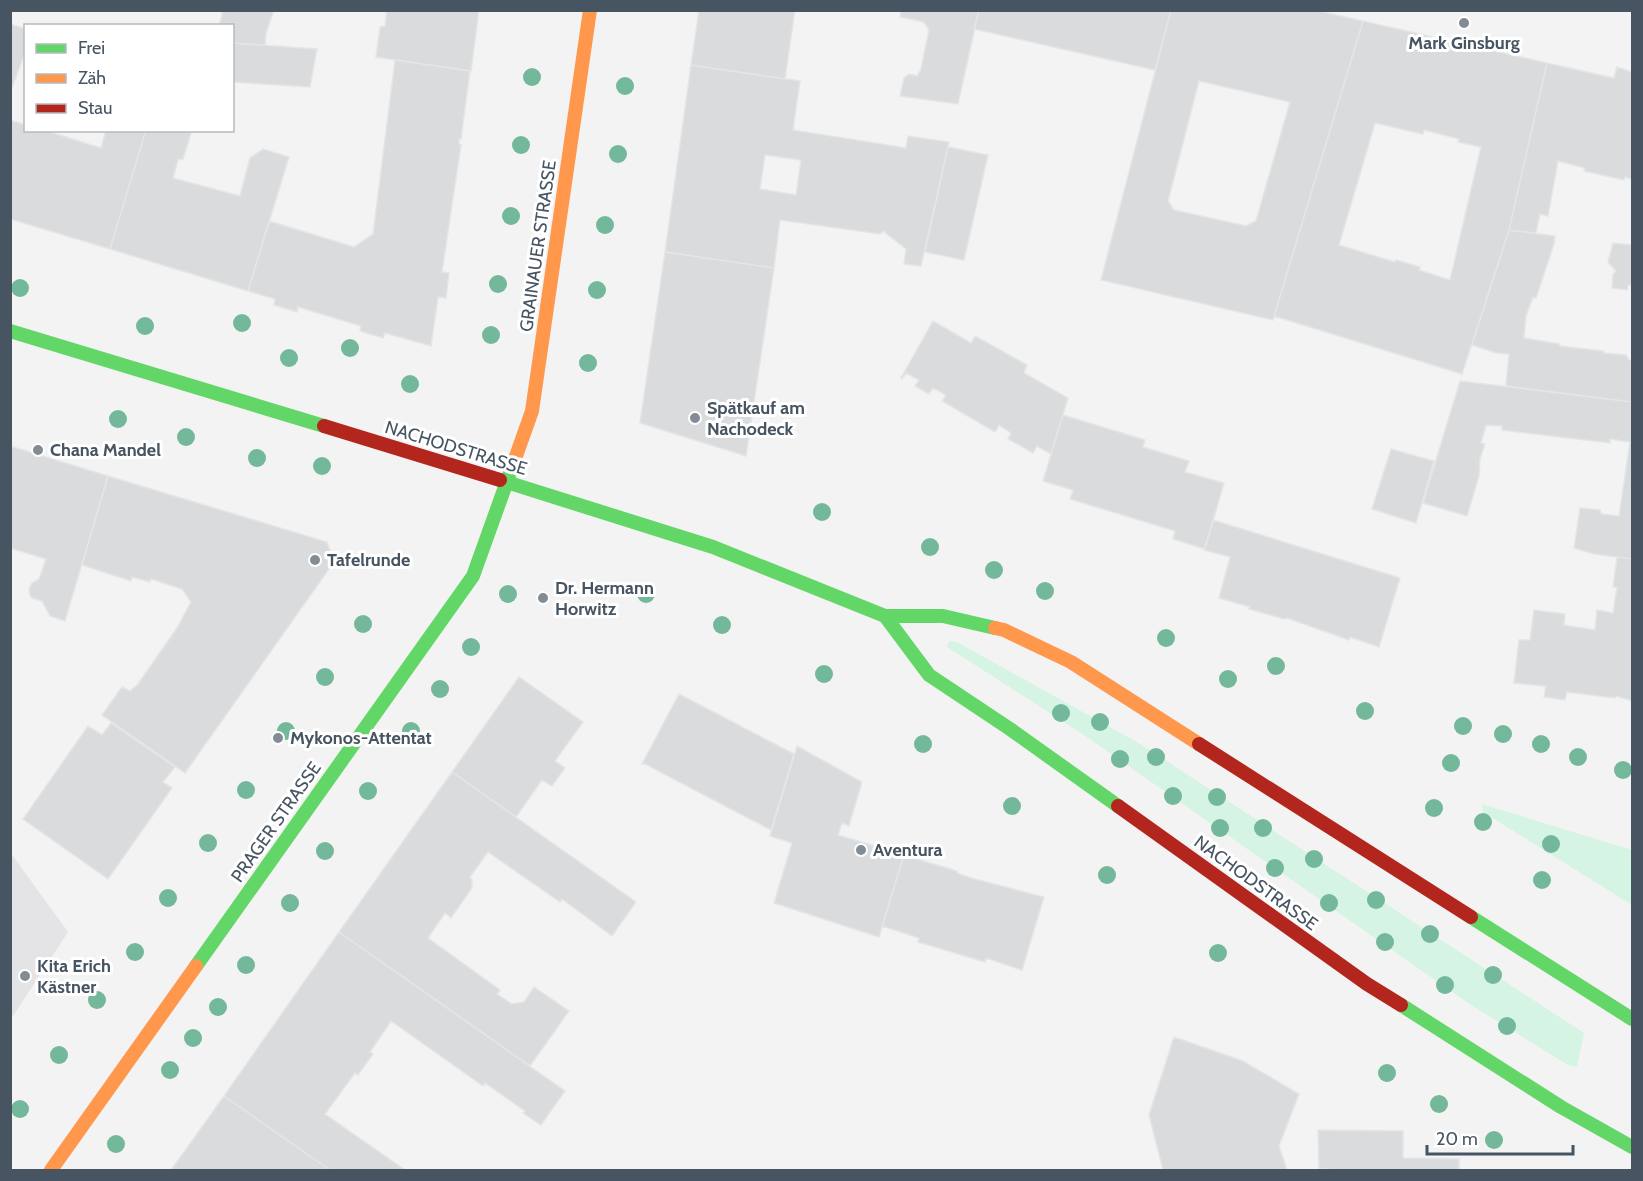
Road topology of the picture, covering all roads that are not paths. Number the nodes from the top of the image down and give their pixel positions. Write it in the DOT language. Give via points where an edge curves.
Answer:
graph roads {
  1 [pos="591,10"];
  2 [pos="10,331"];
  3 [pos="507,483"];
  4 [pos="885,616"];
  5 [pos="1632,1018"];
  6 [pos="1632,1147"];
  7 [pos="51,1170"];
  1 -- 3 [label="main road, GRAINAUER STRASSE" via="532,411"];
  2 -- 3 [label="main road, NACHODSTRASSE"];
  3 -- 4 [label="main road, NACHODSTRASSE" via="713,547"];
  3 -- 7 [label="main road, PRAGER STRASSE" via="473,576"];
  4 -- 5 [label="main road, NACHODSTRASSE" via="943,616 1004,630 1071,662"];
  4 -- 6 [label="main road, NACHODSTRASSE" via="928,675 1367,984 1561,1107"];
}
